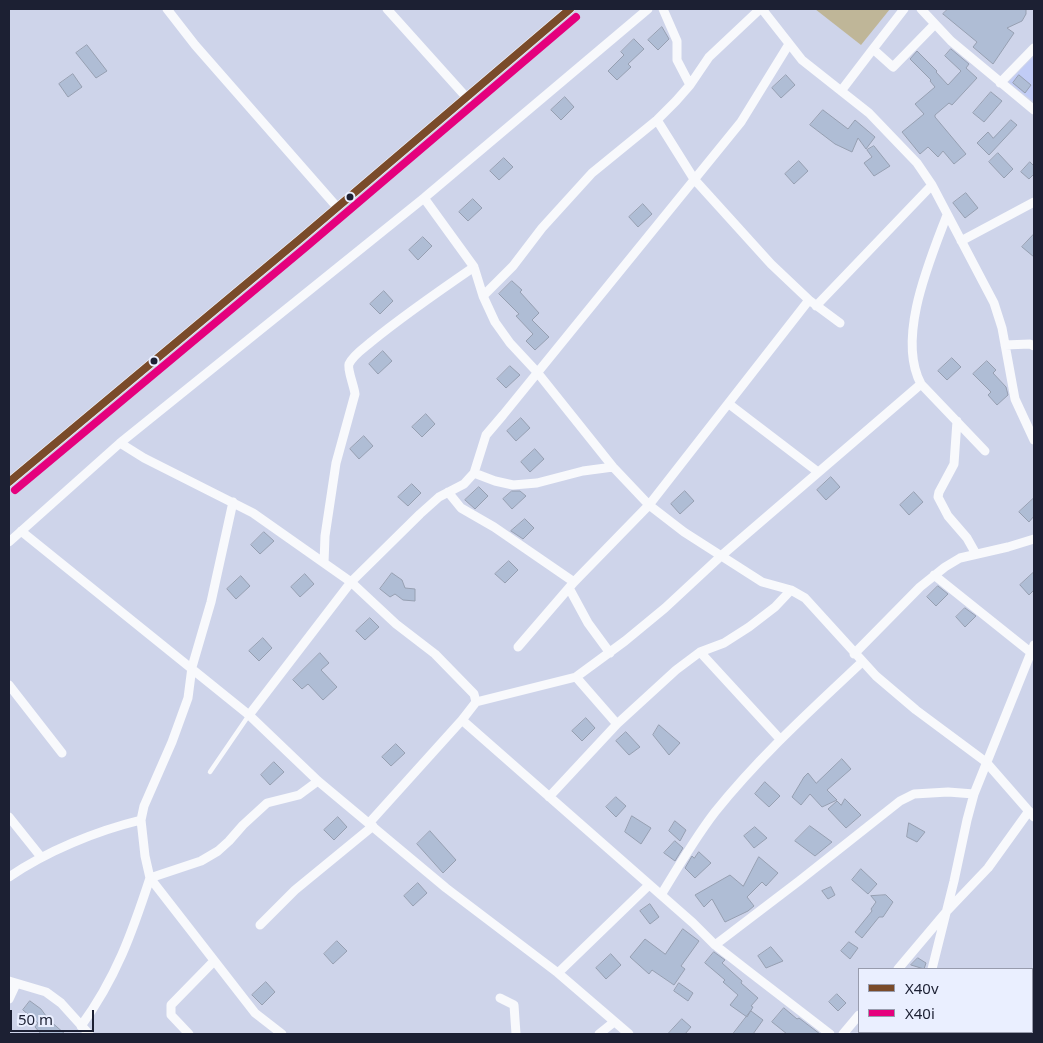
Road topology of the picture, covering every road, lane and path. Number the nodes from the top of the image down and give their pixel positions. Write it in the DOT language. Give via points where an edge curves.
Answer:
graph roads {
  1 [pos="167,9"];
  2 [pos="387,9"];
  3 [pos="570,9"];
  4 [pos="648,9"];
  5 [pos="663,9"];
  6 [pos="761,9"];
  7 [pos="904,9"];
  8 [pos="921,9"];
  9 [pos="934,25"];
  10 [pos="789,44"];
  11 [pos="1034,48"];
  12 [pos="874,49"];
  13 [pos="1000,82"];
  14 [pos="690,85"];
  15 [pos="841,91"];
  16 [pos="466,98"];
  17 [pos="1034,110"];
  18 [pos="656,120"];
  19 [pos="694,179"];
  20 [pos="932,185"];
  21 [pos="424,198"];
  22 [pos="1034,202"];
  23 [pos="337,207"];
  24 [pos="947,216"];
  25 [pos="962,241"];
  26 [pos="474,267"];
  27 [pos="483,296"];
  28 [pos="813,303"];
  29 [pos="840,323"];
  30 [pos="1005,345"];
  31 [pos="1034,346"];
  32 [pos="538,372"];
  33 [pos="920,384"];
  34 [pos="730,404"];
  35 [pos="957,422"];
  36 [pos="1034,440"];
  37 [pos="120,443"];
  38 [pos="985,451"];
  39 [pos="613,467"];
  40 [pos="818,472"];
  41 [pos="474,473"];
  42 [pos="9,482"];
  43 [pos="448,492"];
  44 [pos="233,502"];
  45 [pos="649,505"];
  46 [pos="21,531"];
  47 [pos="1034,539"];
  48 [pos="9,542"];
  49 [pos="976,554"];
  50 [pos="721,556"];
  51 [pos="324,563"];
  52 [pos="934,574"];
  53 [pos="351,582"];
  54 [pos="572,585"];
  55 [pos="791,590"];
  56 [pos="518,647"];
  57 [pos="1033,651"];
  58 [pos="700,652"];
  59 [pos="610,653"];
  60 [pos="854,654"];
  61 [pos="862,662"];
  62 [pos="192,667"];
  63 [pos="576,677"];
  64 [pos="9,685"];
  65 [pos="476,702"];
  66 [pos="249,715"];
  67 [pos="462,720"];
  68 [pos="617,724"];
  69 [pos="780,739"];
  70 [pos="62,753"];
  71 [pos="986,762"];
  72 [pos="210,772"];
  73 [pos="318,781"];
  74 [pos="974,794"];
  75 [pos="549,797"];
  76 [pos="1032,814"];
  77 [pos="9,817"];
  78 [pos="141,820"];
  79 [pos="371,824"];
  80 [pos="41,858"];
  81 [pos="9,877"];
  82 [pos="150,878"];
  83 [pos="649,885"];
  84 [pos="661,895"];
  85 [pos="947,911"];
  86 [pos="260,925"];
  87 [pos="715,945"];
  88 [pos="214,961"];
  89 [pos="899,968"];
  90 [pos="932,968"];
  91 [pos="558,973"];
  92 [pos="12,982"];
  93 [pos="500,998"];
  94 [pos="9,999"];
  95 [pos="858,1016"];
  96 [pos="614,1022"];
  97 [pos="82,1026"];
  98 [pos="89,1034"];
  99 [pos="189,1034"];
  100 [pos="282,1034"];
  101 [pos="516,1034"];
  102 [pos="599,1034"];
  103 [pos="629,1034"];
  104 [pos="830,1034"];
  105 [pos="843,1034"];
  1 -- 23 [label="street"];
  2 -- 16 [label="street"];
  3 -- 16 [label="street"];
  4 -- 21 [label="street"];
  5 -- 14 [label="street" via="677,41 677,60"];
  6 -- 10 [label="street"];
  6 -- 14 [label="street" via="709,58"];
  7 -- 12 [label="street"];
  8 -- 9 [label="street"];
  9 -- 12 [label="street" via="893,67"];
  9 -- 13 [label="street"];
  10 -- 15 [label="street" via="802,60"];
  10 -- 19 [label="street" via="741,122"];
  11 -- 13 [label="street"];
  12 -- 15 [label="street"];
  13 -- 17 [label="street"];
  14 -- 18 [label="street"];
  15 -- 20 [label="street" via="893,136"];
  16 -- 23 [label="street"];
  18 -- 19 [label="street"];
  18 -- 27 [label="street" via="592,173 542,228 514,266"];
  19 -- 28 [label="street" via="771,264"];
  19 -- 32 [label="street"];
  20 -- 24 [label="street"];
  20 -- 28 [label="street"];
  21 -- 26 [label="street"];
  21 -- 37 [label="street"];
  22 -- 25 [label="street"];
  23 -- 42 [label="street"];
  24 -- 25 [label="street"];
  24 -- 33 [label="street" via="913,317 912,353"];
  25 -- 30 [label="street" via="994,302"];
  26 -- 27 [label="street"];
  26 -- 51 [label="street" via="401,317 349,364 356,394 336,464"];
  27 -- 32 [label="street" via="505,336"];
  28 -- 29 [label="street"];
  28 -- 34 [label="street"];
  30 -- 31 [label="street"];
  30 -- 36 [label="street" via="1015,399"];
  32 -- 39 [label="street"];
  32 -- 41 [label="street" via="486,435"];
  33 -- 35 [label="street"];
  33 -- 40 [label="street"];
  34 -- 40 [label="street"];
  34 -- 45 [label="street"];
  35 -- 38 [label="street"];
  35 -- 49 [label="street" via="954,464 938,497"];
  37 -- 44 [label="street"];
  37 -- 46 [label="street"];
  39 -- 41 [label="street" via="513,485"];
  39 -- 45 [label="street"];
  40 -- 50 [label="street"];
  41 -- 43 [label="street" via="464,484"];
  43 -- 53 [label="street" via="420,514"];
  43 -- 54 [label="street" via="461,508 494,526"];
  44 -- 51 [label="street"];
  44 -- 62 [label="street" via="211,602"];
  45 -- 50 [label="street"];
  45 -- 54 [label="street"];
  46 -- 48 [label="street"];
  46 -- 62 [label="street"];
  47 -- 49 [label="street"];
  49 -- 52 [label="street" via="960,558"];
  50 -- 55 [label="street" via="762,582"];
  50 -- 59 [label="street"];
  51 -- 53 [label="street"];
  52 -- 57 [label="street"];
  52 -- 60 [label="street"];
  53 -- 65 [label="street" via="396,624 435,654 474,694"];
  53 -- 66 [label="street"];
  54 -- 56 [label="street"];
  54 -- 59 [label="street" via="588,623"];
  55 -- 58 [label="street" via="749,627 724,643"];
  55 -- 60 [label="street" via="805,598"];
  57 -- 71 [label="street"];
  58 -- 68 [label="street"];
  58 -- 69 [label="street"];
  59 -- 63 [label="street"];
  60 -- 61 [label="street"];
  61 -- 69 [label="street"];
  61 -- 71 [label="street" via="916,710"];
  62 -- 66 [label="street"];
  62 -- 78 [label="street" via="188,698"];
  63 -- 65 [label="street"];
  63 -- 68 [label="street"];
  64 -- 70 [label="street"];
  65 -- 67 [label="street"];
  66 -- 72 [label="lane"];
  66 -- 73 [label="street"];
  67 -- 75 [label="street"];
  67 -- 79 [label="street"];
  68 -- 75 [label="street"];
  69 -- 84 [label="street" via="715,813"];
  71 -- 74 [label="street"];
  71 -- 76 [label="street"];
  73 -- 79 [label="street"];
  73 -- 82 [label="street" via="299,795 267,803 218,851 201,861"];
  74 -- 85 [label="street"];
  74 -- 87 [label="street" via="914,794 900,801"];
  75 -- 83 [label="street"];
  76 -- 85 [label="street"];
  77 -- 80 [label="street"];
  78 -- 80 [label="street" via="116,826"];
  78 -- 82 [label="street"];
  79 -- 86 [label="street"];
  79 -- 91 [label="street" via="446,888"];
  80 -- 81 [label="street"];
  82 -- 88 [label="street"];
  82 -- 97 [label="street" via="116,970"];
  83 -- 84 [label="street"];
  83 -- 91 [label="street"];
  84 -- 87 [label="street"];
  85 -- 89 [label="street"];
  85 -- 90 [label="street"];
  87 -- 104 [label="street"];
  88 -- 99 [label="street" via="170,1005 171,1015"];
  88 -- 100 [label="street" via="255,1012"];
  91 -- 96 [label="street"];
  92 -- 94 [label="street"];
  92 -- 97 [label="street" via="46,992"];
  93 -- 101 [label="street" via="514,1005"];
  95 -- 105 [label="street"];
  96 -- 102 [label="street"];
  96 -- 103 [label="street"];
  97 -- 98 [label="street"];
}
